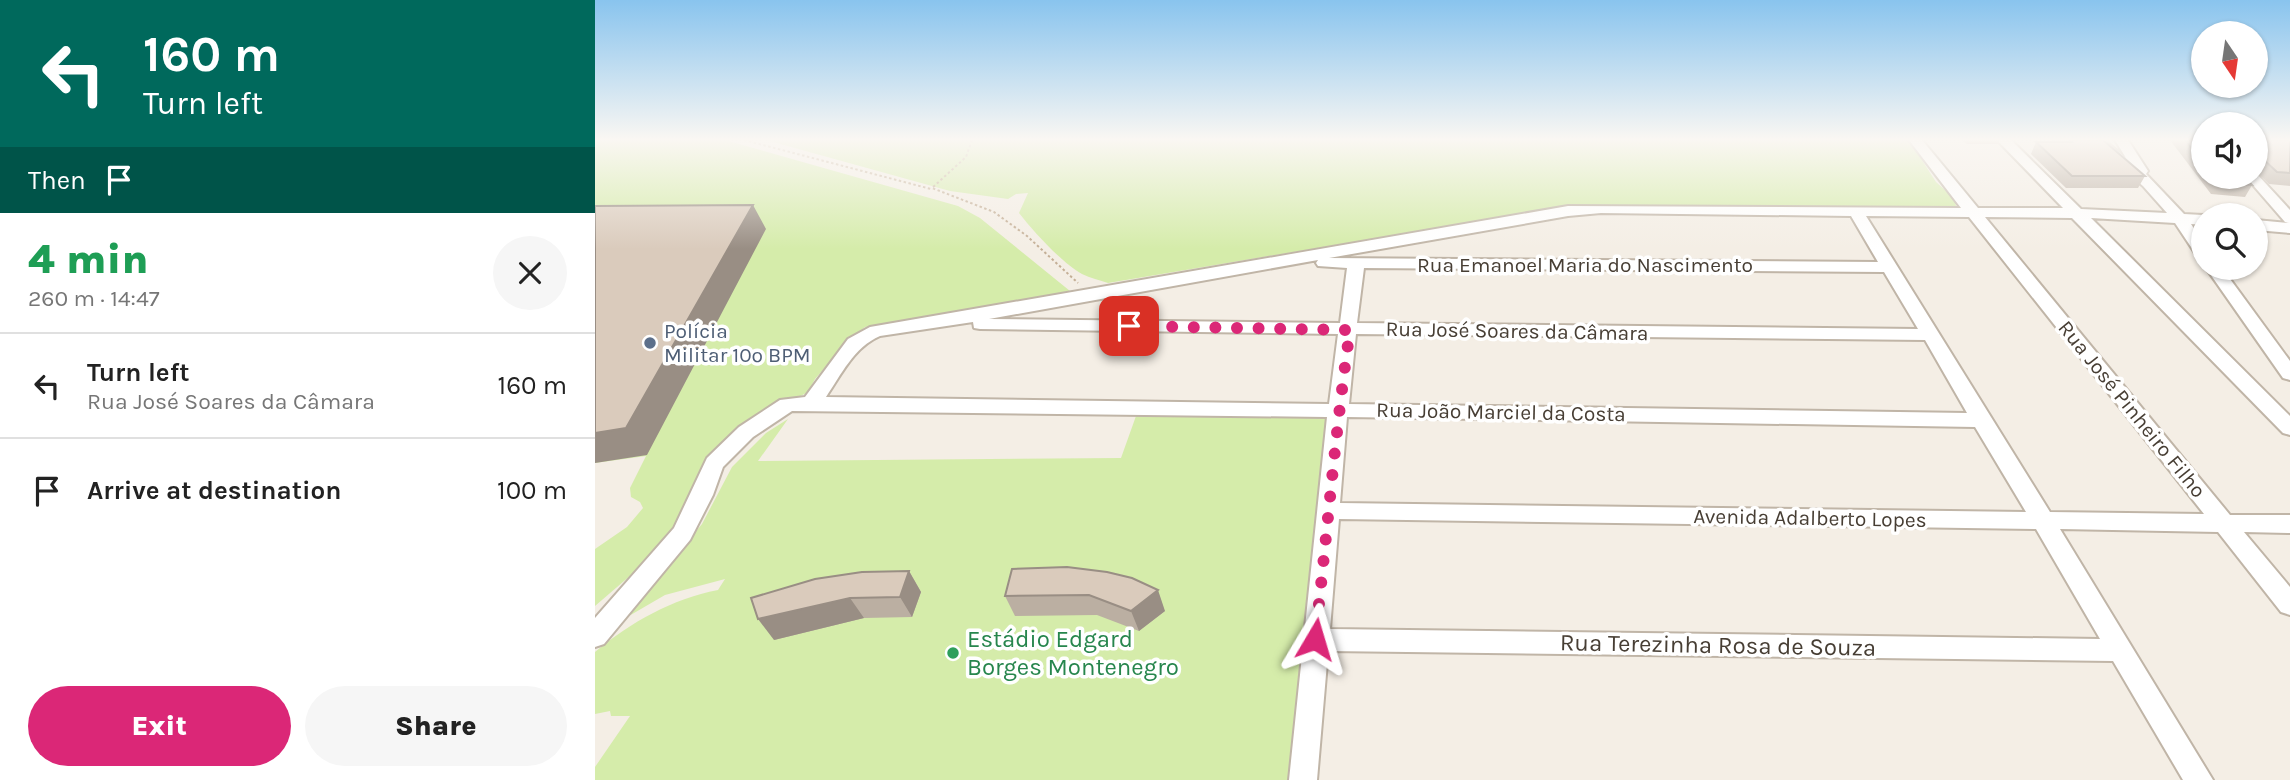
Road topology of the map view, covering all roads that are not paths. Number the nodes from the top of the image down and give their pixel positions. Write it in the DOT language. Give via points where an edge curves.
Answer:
graph roads {
  1 [pos="1945,176"];
  2 [pos="2039,176"];
  3 [pos="2140,176"];
  4 [pos="2144,176"];
  5 [pos="2148,183"];
  6 [pos="2264,189"];
  7 [pos="1856,211"];
  8 [pos="2075,213"];
  9 [pos="1975,214"];
  10 [pos="2178,218"];
  11 [pos="2191,219"];
  12 [pos="2290,219"];
  13 [pos="2268,226"];
  14 [pos="2290,228"];
  15 [pos="2191,236"];
  16 [pos="1280,263"];
  17 [pos="1356,263"];
  18 [pos="1890,267"];
  19 [pos="2223,280"];
  20 [pos="936,323"];
  21 [pos="1350,330"];
  22 [pos="1931,335"];
  23 [pos="2290,374"];
  24 [pos="811,403"];
  25 [pos="1338,410"];
  26 [pos="1982,420"];
  27 [pos="2290,428"];
  28 [pos="1330,511"];
  29 [pos="2043,521"];
  30 [pos="2290,524"];
  31 [pos="2225,525"];
  32 [pos="2290,605"];
  33 [pos="595,636"];
  34 [pos="1315,639"];
  35 [pos="2121,650"];
  36 [pos="1303,780"];
  37 [pos="2199,780"];
  1 -- 9 [label="street, Rua José Pinheiro Filho"];
  2 -- 8 [label="street"];
  3 -- 5 [label="street"];
  4 -- 5 [label="street"];
  5 -- 10 [label="street"];
  6 -- 12 [label="street"];
  7 -- 9 [label="street"];
  7 -- 16 [label="street" via="1568,211"];
  7 -- 18 [label="street"];
  8 -- 9 [label="street"];
  8 -- 10 [label="street"];
  8 -- 27 [label="street"];
  9 -- 31 [label="street, Rua José Pinheiro Filho"];
  10 -- 11 [label="street"];
  10 -- 15 [label="street"];
  13 -- 14 [label="street"];
  16 -- 17 [label="street, Rua Emanoel Maria do Nascimento"];
  16 -- 20 [label="street"];
  17 -- 18 [label="street, Rua Emanoel Maria do Nascimento"];
  17 -- 21 [label="street"];
  18 -- 22 [label="street"];
  19 -- 23 [label="street"];
  20 -- 21 [label="street, Rua José Soares da Câmara"];
  20 -- 24 [label="street" via="864,336 854,343"];
  21 -- 22 [label="street, Rua José Soares da Câmara"];
  21 -- 25 [label="street"];
  22 -- 26 [label="street"];
  24 -- 25 [label="street, Rua João Marciel da Costa"];
  24 -- 33 [label="street, Rua João Marciel da Costa" via="787,405 747,432 714,463 682,534"];
  25 -- 26 [label="street, Rua João Marciel da Costa"];
  25 -- 28 [label="street"];
  26 -- 29 [label="street"];
  28 -- 29 [label="street, Avenida Adalberto Lopes"];
  28 -- 34 [label="street"];
  29 -- 31 [label="street, Avenida Adalberto Lopes"];
  29 -- 35 [label="street"];
  30 -- 31 [label="street, Avenida Adalberto Lopes"];
  31 -- 32 [label="street, Rua José Pinheiro Filho"];
  34 -- 35 [label="street, Rua Terezinha Rosa de Souza"];
  34 -- 36 [label="street"];
  35 -- 37 [label="street"];
}
